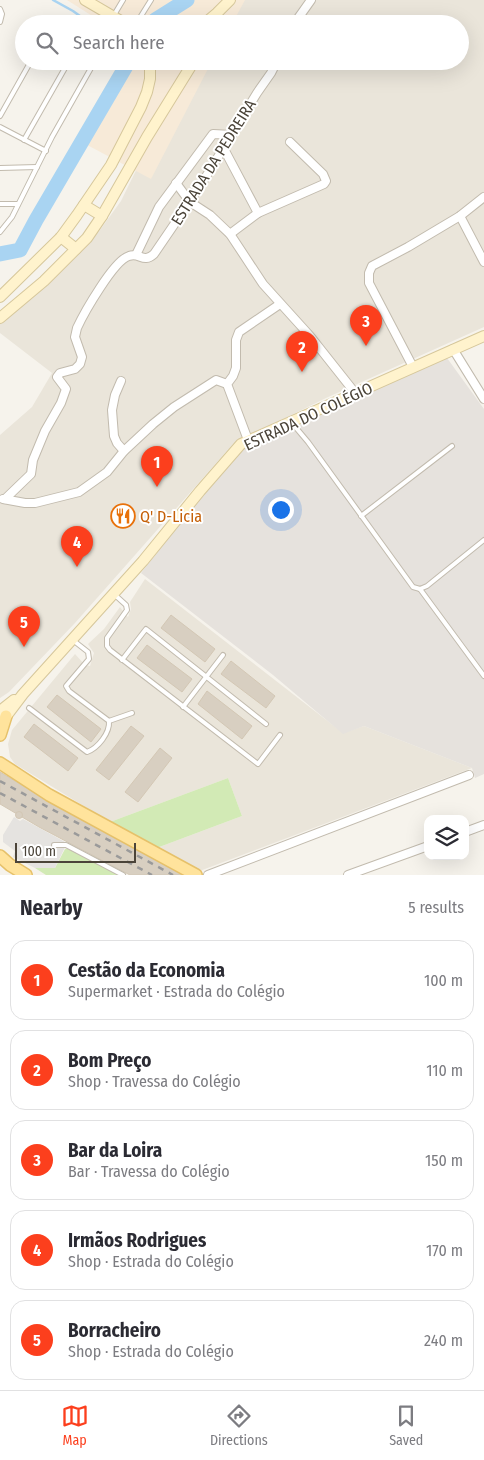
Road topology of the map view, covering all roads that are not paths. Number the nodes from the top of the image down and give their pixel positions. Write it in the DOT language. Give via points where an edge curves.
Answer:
graph roads {
  1 [pos="85,0"];
  2 [pos="123,0"];
  3 [pos="151,0"];
  4 [pos="231,0"];
  5 [pos="310,0"];
  6 [pos="0,9"];
  7 [pos="112,15"];
  8 [pos="115,15"];
  9 [pos="142,15"];
  10 [pos="215,15"];
  11 [pos="222,15"];
  12 [pos="300,15"];
  13 [pos="0,22"];
  14 [pos="26,70"];
  15 [pos="65,70"];
  16 [pos="90,70"];
  17 [pos="150,70"];
  18 [pos="188,70"];
  19 [pos="272,70"];
  20 [pos="0,116"];
  21 [pos="2,129"];
  22 [pos="232,135"];
  23 [pos="24,140"];
  24 [pos="290,142"];
  25 [pos="224,149"];
  26 [pos="46,151"];
  27 [pos="37,167"];
  28 [pos="0,168"];
  29 [pos="176,184"];
  30 [pos="484,197"];
  31 [pos="190,202"];
  32 [pos="0,204"];
  33 [pos="18,204"];
  34 [pos="84,205"];
  35 [pos="258,213"];
  36 [pos="102,216"];
  37 [pos="460,216"];
  38 [pos="0,232"];
  39 [pos="230,234"];
  40 [pos="61,237"];
  41 [pos="76,249"];
  42 [pos="136,255"];
  43 [pos="484,262"];
  44 [pos="0,297"];
  45 [pos="280,304"];
  46 [pos="0,318"];
  47 [pos="483,339"];
  48 [pos="452,349"];
  49 [pos="413,367"];
  50 [pos="121,381"];
  51 [pos="227,384"];
  52 [pos="356,394"];
  53 [pos="484,399"];
  54 [pos="290,421"];
  55 [pos="248,440"];
  56 [pos="452,446"];
  57 [pos="124,451"];
  58 [pos="2,499"];
  59 [pos="361,516"];
  60 [pos="484,540"];
  61 [pos="420,589"];
  62 [pos="113,594"];
  63 [pos="73,640"];
  64 [pos="223,655"];
  65 [pos="122,660"];
  66 [pos="206,676"];
  67 [pos="484,676"];
  68 [pos="183,707"];
  69 [pos="29,708"];
  70 [pos="132,713"];
  71 [pos="2,717"];
  72 [pos="109,722"];
  73 [pos="266,724"];
  74 [pos="0,735"];
  75 [pos="280,735"];
  76 [pos="0,754"];
  77 [pos="4,766"];
  78 [pos="469,775"];
  79 [pos="484,825"];
  80 [pos="469,831"];
  81 [pos="54,845"];
  82 [pos="424,847"];
  83 [pos="0,856"];
  84 [pos="26,875"];
  85 [pos="124,875"];
  86 [pos="196,875"];
  87 [pos="208,875"];
  88 [pos="348,875"];
  1 -- 7 [label="street"];
  2 -- 8 [label="lane"];
  3 -- 9 [label="lane"];
  4 -- 10 [label="street"];
  4 -- 11 [label="street"];
  5 -- 12 [label="street"];
  6 -- 13 [label="lane"];
  14 -- 20 [label="lane"];
  15 -- 23 [label="lane"];
  16 -- 26 [label="lane"];
  17 -- 34 [label="street" via="141,107 111,165"];
  18 -- 36 [label="street"];
  19 -- 22 [label="street, ESTRADA DA PEDREIRA"];
  21 -- 23 [label="lane"];
  22 -- 25 [label="street, ESTRADA DA PEDREIRA"];
  22 -- 29 [label="street" via="214,134"];
  23 -- 26 [label="lane"];
  24 -- 35 [label="street" via="323,174 326,181"];
  25 -- 31 [label="street, ESTRADA DA PEDREIRA"];
  25 -- 35 [label="street"];
  26 -- 27 [label="lane"];
  27 -- 28 [label="lane"];
  27 -- 33 [label="lane"];
  29 -- 31 [label="street"];
  29 -- 42 [label="street" via="159,208"];
  30 -- 37 [label="street"];
  31 -- 39 [label="street"];
  31 -- 42 [label="street, ESTRADA DA PEDREIRA" via="150,258"];
  32 -- 33 [label="lane"];
  33 -- 38 [label="lane" via="12,218"];
  34 -- 36 [label="street"];
  34 -- 40 [label="street"];
  35 -- 39 [label="street"];
  36 -- 41 [label="street"];
  37 -- 43 [label="street"];
  37 -- 49 [label="street" via="372,266 369,273 369,283"];
  39 -- 45 [label="street"];
  40 -- 41 [label="street"];
  40 -- 44 [label="street"];
  41 -- 46 [label="street"];
  42 -- 58 [label="street" via="124,258 109,275 77,328 75,337 82,357 80,364 57,377 66,390 45,431 31,474"];
  45 -- 51 [label="street" via="239,332 236,368"];
  45 -- 52 [label="street"];
  47 -- 48 [label="street, ESTRADA DO COLÉGIO"];
  48 -- 49 [label="street, ESTRADA DO COLÉGIO"];
  48 -- 53 [label="street"];
  49 -- 52 [label="street, ESTRADA DO COLÉGIO"];
  50 -- 57 [label="street" via="112,410 114,436"];
  51 -- 55 [label="street"];
  51 -- 57 [label="street" via="216,380 174,407"];
  52 -- 54 [label="street, ESTRADA DO COLÉGIO"];
  54 -- 55 [label="street, ESTRADA DO COLÉGIO"];
  54 -- 59 [label="lane"];
  55 -- 62 [label="street, ESTRADA DO COLÉGIO" via="241,444"];
  56 -- 59 [label="lane"];
  57 -- 58 [label="street" via="107,472 79,492 35,503"];
  59 -- 61 [label="lane" via="412,587"];
  60 -- 61 [label="lane"];
  61 -- 67 [label="lane"];
  62 -- 63 [label="street, ESTRADA DO COLÉGIO"];
  62 -- 65 [label="lane" via="126,605 127,610 106,642"];
  63 -- 71 [label="street, ESTRADA DO COLÉGIO"];
  63 -- 72 [label="lane" via="88,652 89,659 66,686 68,691"];
  64 -- 66 [label="lane"];
  65 -- 66 [label="lane" via="146,629"];
  65 -- 68 [label="lane"];
  66 -- 68 [label="lane"];
  66 -- 73 [label="lane"];
  68 -- 75 [label="lane" via="258,764"];
  69 -- 72 [label="lane" via="87,752 94,750"];
  70 -- 72 [label="lane"];
  71 -- 74 [label="main road"];
  76 -- 77 [label="main road"];
  77 -- 86 [label="main road" via="49,795"];
  78 -- 87 [label="street"];
  79 -- 80 [label="street"];
  81 -- 85 [label="lane" via="66,845"];
  82 -- 88 [label="street"];
  83 -- 84 [label="main road"];
}
